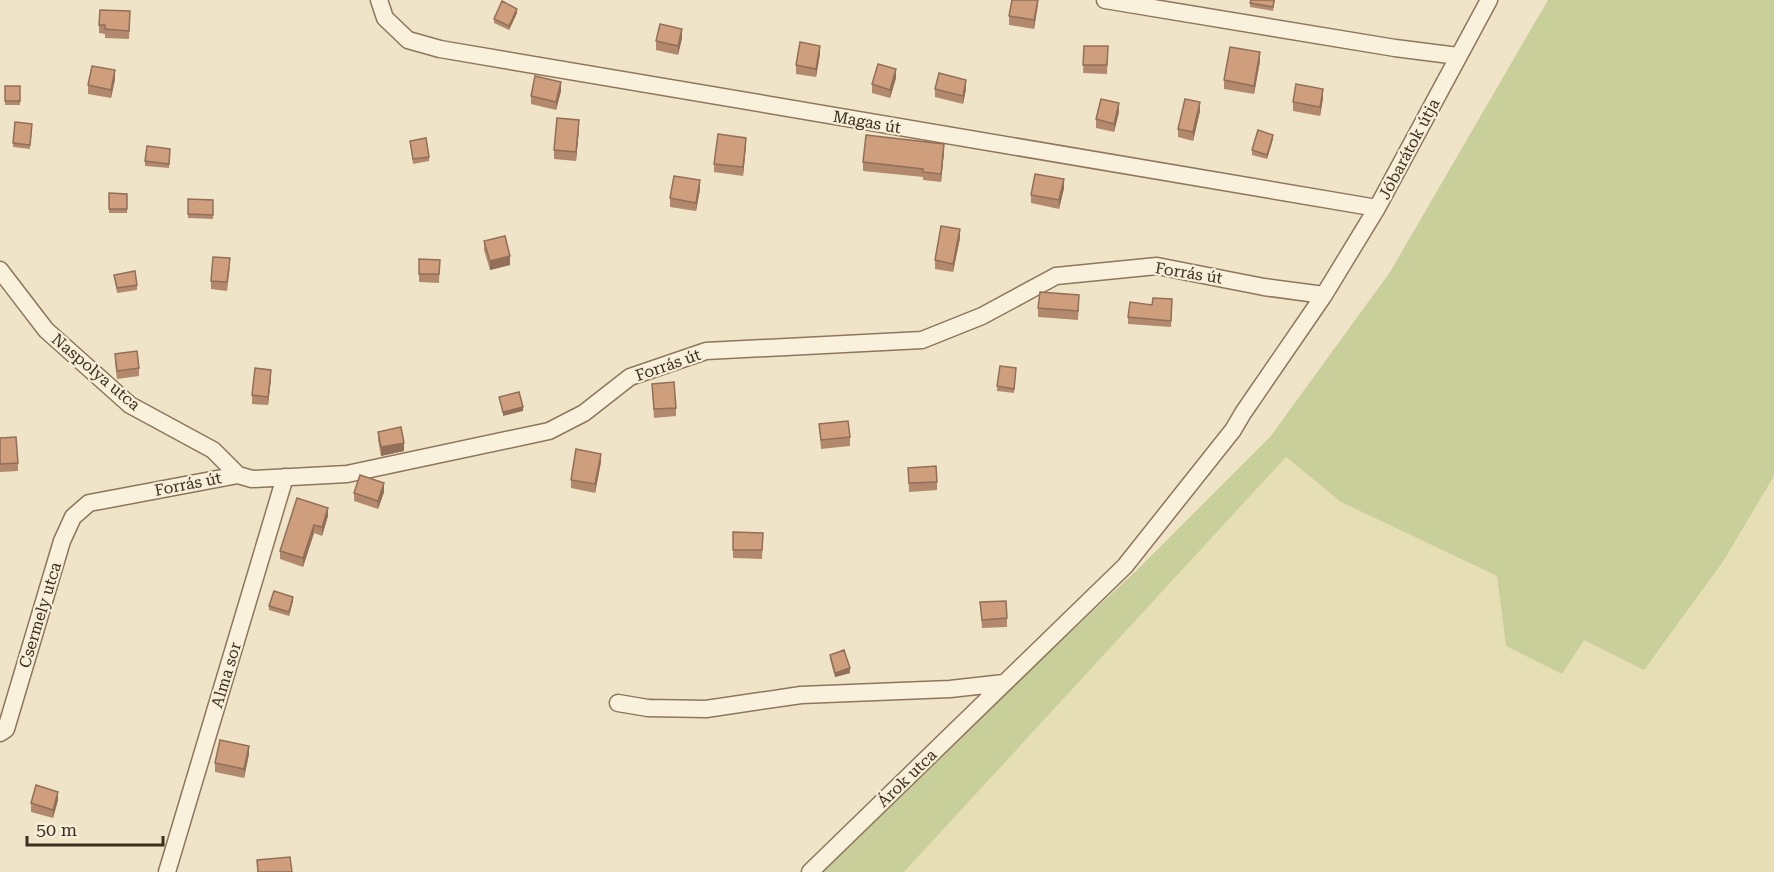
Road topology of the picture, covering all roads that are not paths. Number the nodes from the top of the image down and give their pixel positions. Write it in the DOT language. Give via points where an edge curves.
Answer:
graph roads {
  1 [pos="380,0"];
  2 [pos="1105,0"];
  3 [pos="1489,0"];
  4 [pos="1458,56"];
  5 [pos="1377,208"];
  6 [pos="0,270"];
  7 [pos="1324,295"];
  8 [pos="238,475"];
  9 [pos="285,477"];
  10 [pos="89,502"];
  11 [pos="1004,683"];
  12 [pos="618,703"];
  13 [pos="0,732"];
  14 [pos="167,872"];
  15 [pos="810,872"];
  1 -- 5 [label="street, Magas út" via="385,18 408,40 440,49"];
  2 -- 4 [label="street"];
  3 -- 4 [label="street, Jóbarátok útja"];
  4 -- 5 [label="street, Jóbarátok útja"];
  5 -- 7 [label="street, Jóbarátok útja"];
  6 -- 8 [label="street, Naspolya utca" via="46,330 130,405 213,450"];
  7 -- 9 [label="street, Forrás út" via="1157,266 1056,276 982,316 922,340 706,351 630,377 584,413 549,431 347,474"];
  7 -- 11 [label="street, Jóbarátok útja" via="1233,430 1125,566"];
  8 -- 9 [label="street, Forrás út" via="252,479"];
  8 -- 10 [label="street, Forrás út"];
  9 -- 14 [label="street, Alma sor"];
  10 -- 13 [label="street, Csermely utca" via="73,517 63,541 6,729"];
  11 -- 12 [label="street" via="801,695 706,709"];
  11 -- 15 [label="street, Árok utca"];
}
